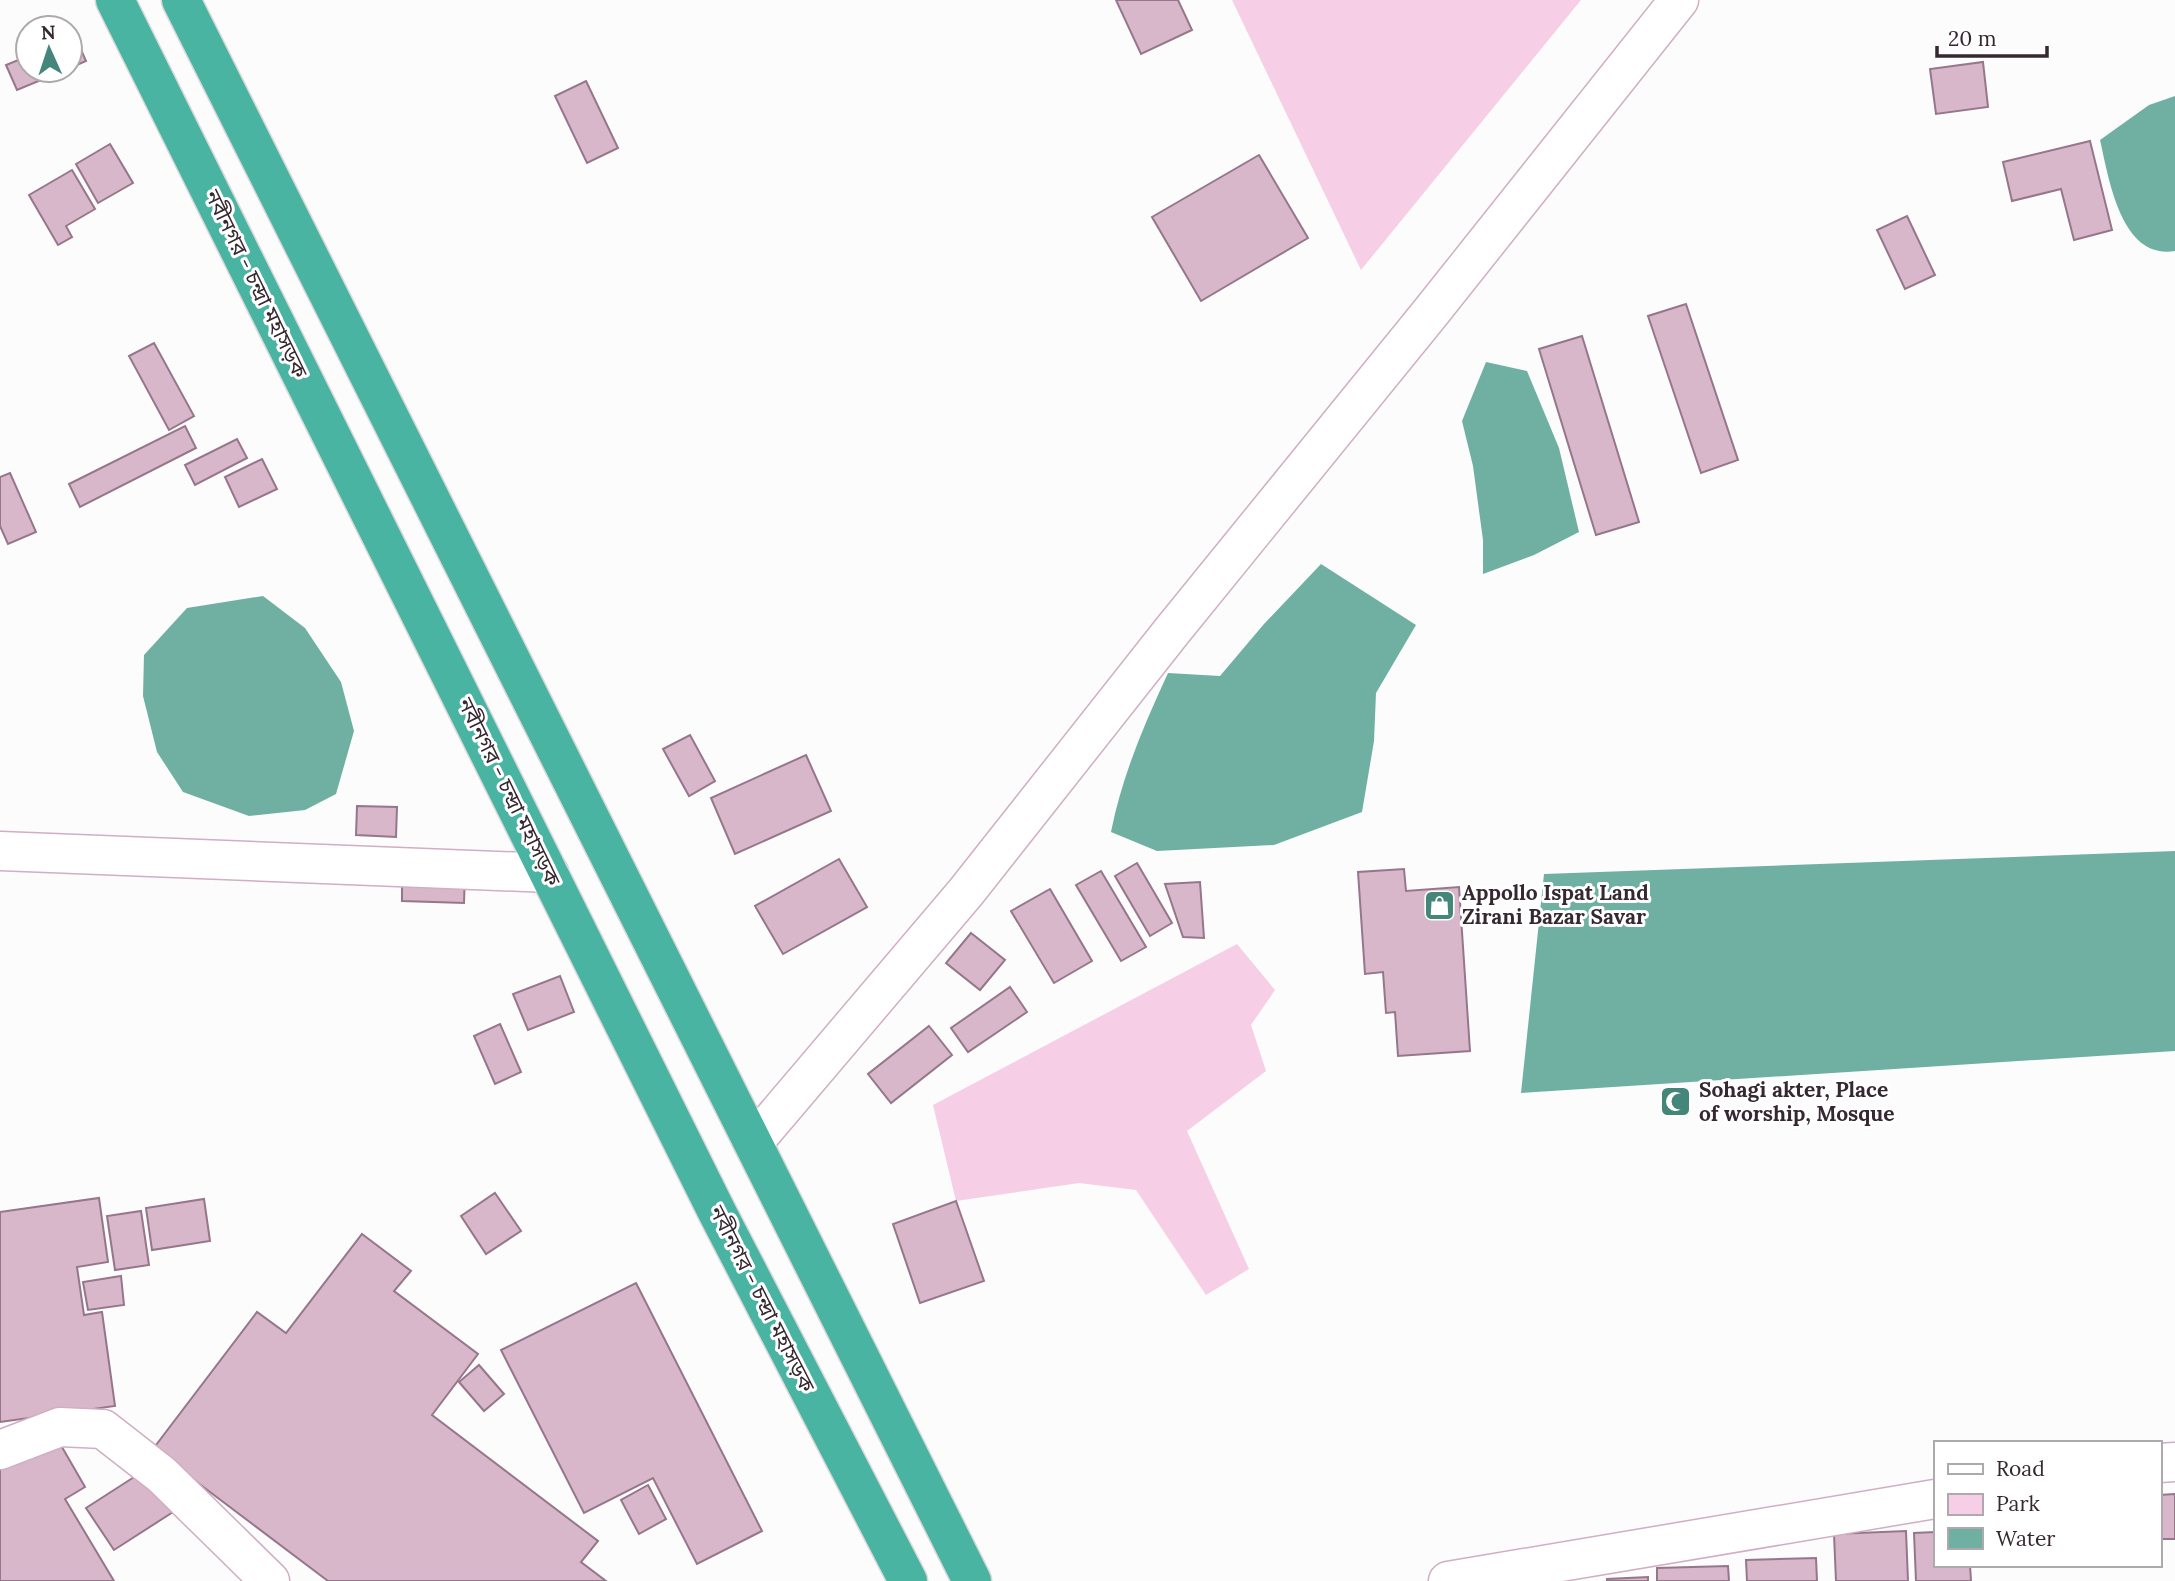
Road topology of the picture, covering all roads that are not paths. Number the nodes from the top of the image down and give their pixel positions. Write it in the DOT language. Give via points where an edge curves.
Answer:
graph roads {
  1 [pos="115,0"];
  2 [pos="181,0"];
  3 [pos="1679,0"];
  4 [pos="0,851"];
  5 [pos="549,873"];
  6 [pos="753,1143"];
  7 [pos="0,1450"];
  8 [pos="1934,1499"];
  9 [pos="270,1581"];
  10 [pos="908,1581"];
  11 [pos="972,1581"];
  12 [pos="1448,1581"];
  1 -- 5 [label="highway, নবীনগর - চন্দ্রা মহাসড়ক"];
  2 -- 6 [label="highway"];
  3 -- 6 [label="street" via="966,892"];
  4 -- 5 [label="street"];
  5 -- 10 [label="highway, নবীনগর - চন্দ্রা মহাসড়ক"];
  6 -- 11 [label="highway"];
  7 -- 9 [label="street" via="60,1427 103,1429 162,1475"];
  8 -- 12 [label="street"];
}
